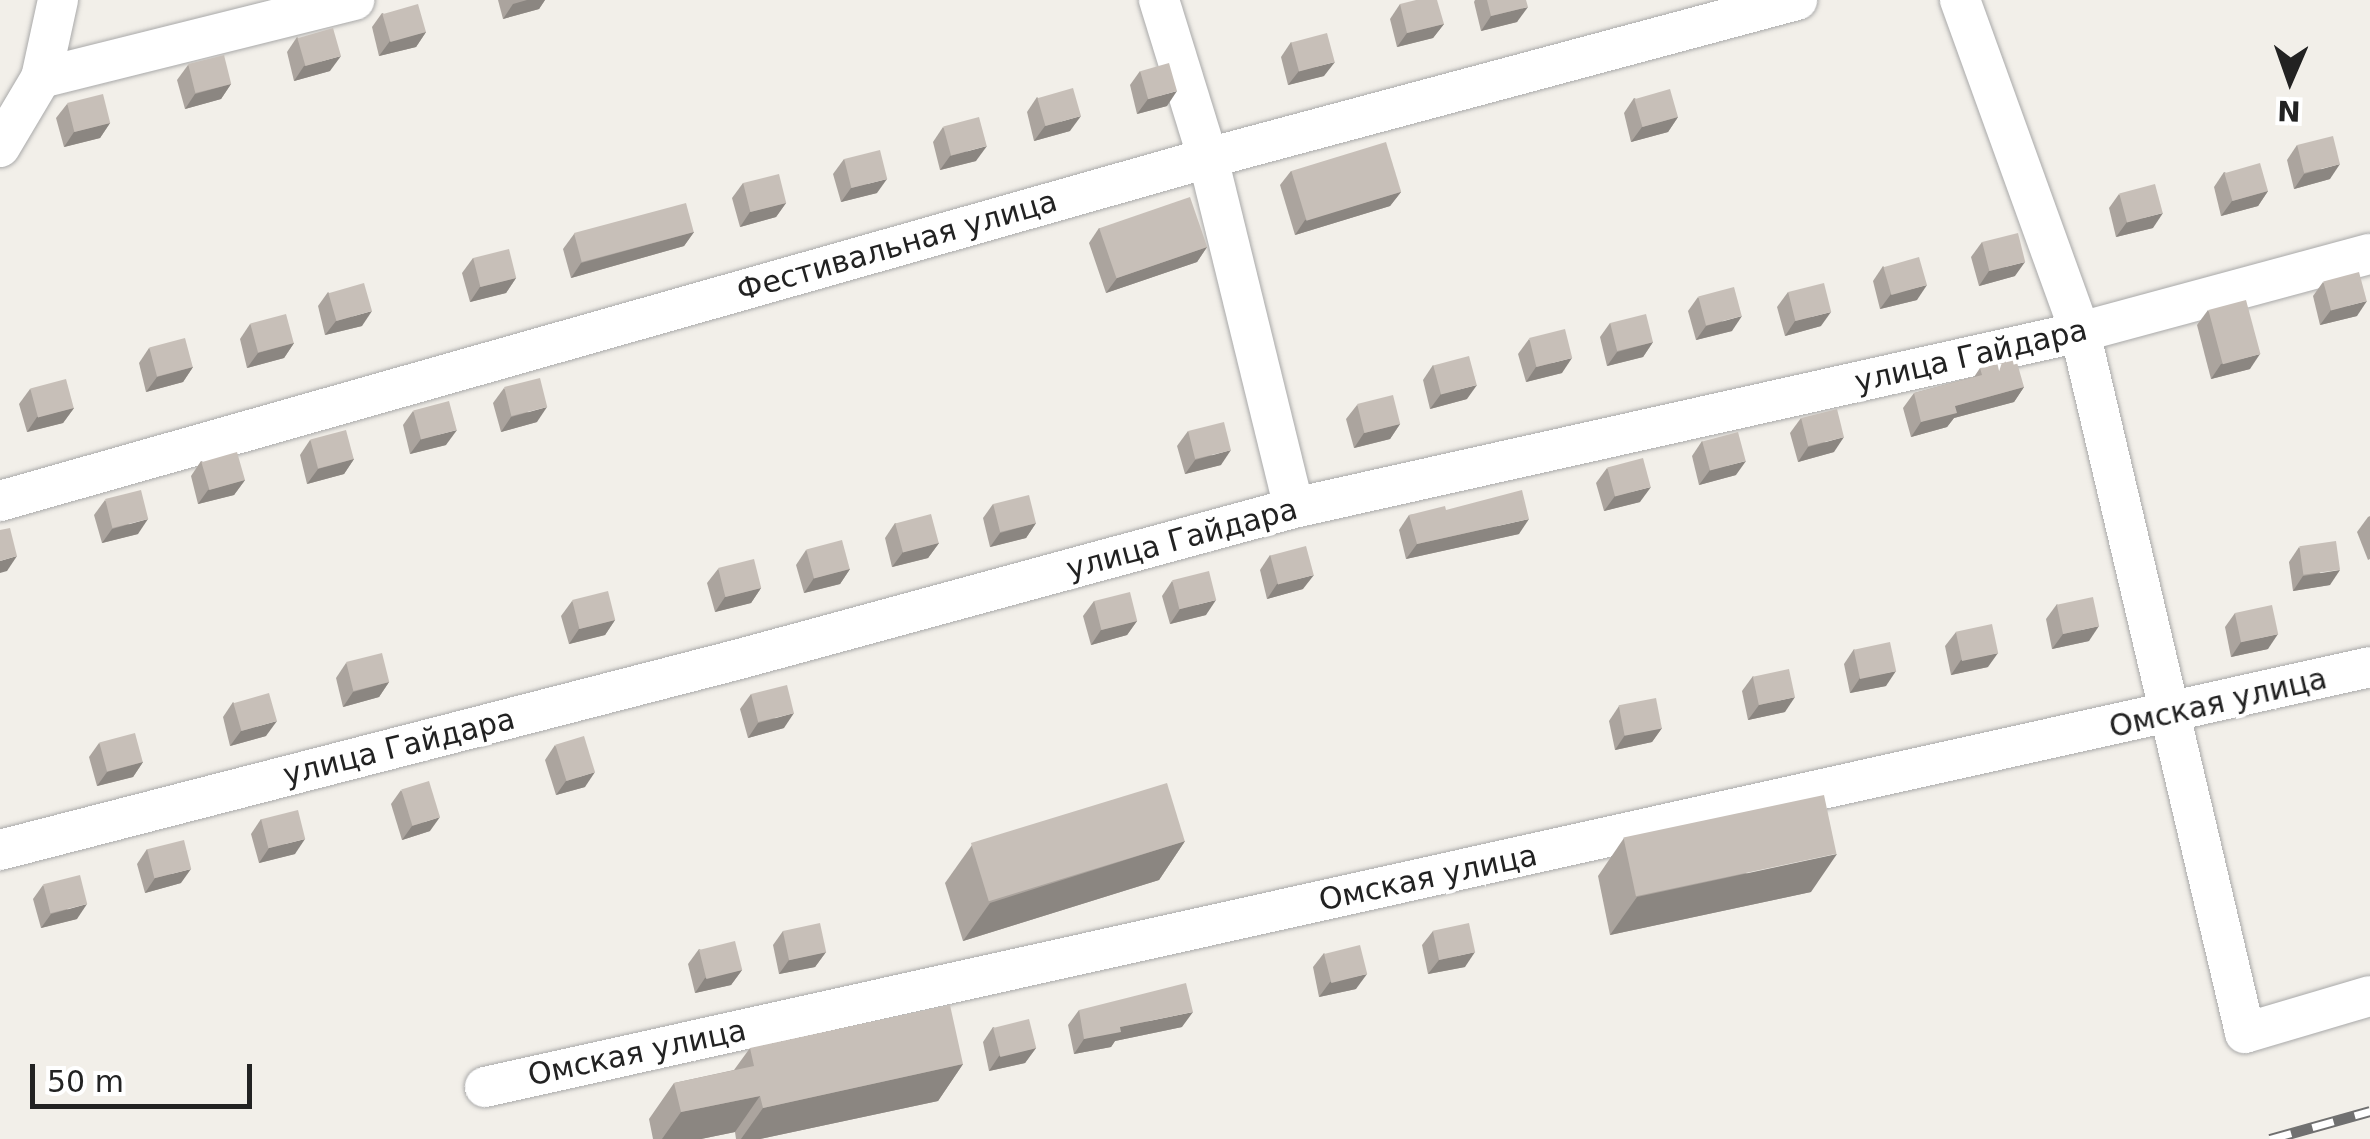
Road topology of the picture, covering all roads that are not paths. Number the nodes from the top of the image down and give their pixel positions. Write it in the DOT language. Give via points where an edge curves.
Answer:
graph roads {
  1 [pos="58,0"];
  2 [pos="354,0"];
  3 [pos="1159,0"];
  4 [pos="1797,0"];
  5 [pos="1960,0"];
  6 [pos="41,78"];
  7 [pos="0,147"];
  8 [pos="1208,158"];
  9 [pos="2370,254"];
  10 [pos="2080,332"];
  11 [pos="0,501"];
  12 [pos="1294,508"];
  13 [pos="2370,667"];
  14 [pos="2173,714"];
  15 [pos="0,850"];
  16 [pos="2370,996"];
  17 [pos="485,1087"];
  1 -- 6 [label="street"];
  2 -- 6 [label="street"];
  3 -- 8 [label="street"];
  4 -- 8 [label="street, Фестивальная улица"];
  5 -- 10 [label="street"];
  6 -- 7 [label="street"];
  8 -- 11 [label="street, Фестивальная улица"];
  8 -- 12 [label="street"];
  9 -- 10 [label="street, улица Гайдара"];
  10 -- 12 [label="street, улица Гайдара"];
  10 -- 14 [label="street"];
  12 -- 15 [label="street, улица Гайдара"];
  13 -- 14 [label="street, Омская улица"];
  14 -- 16 [label="street" via="2245,1033"];
  14 -- 17 [label="street, Омская улица"];
}
